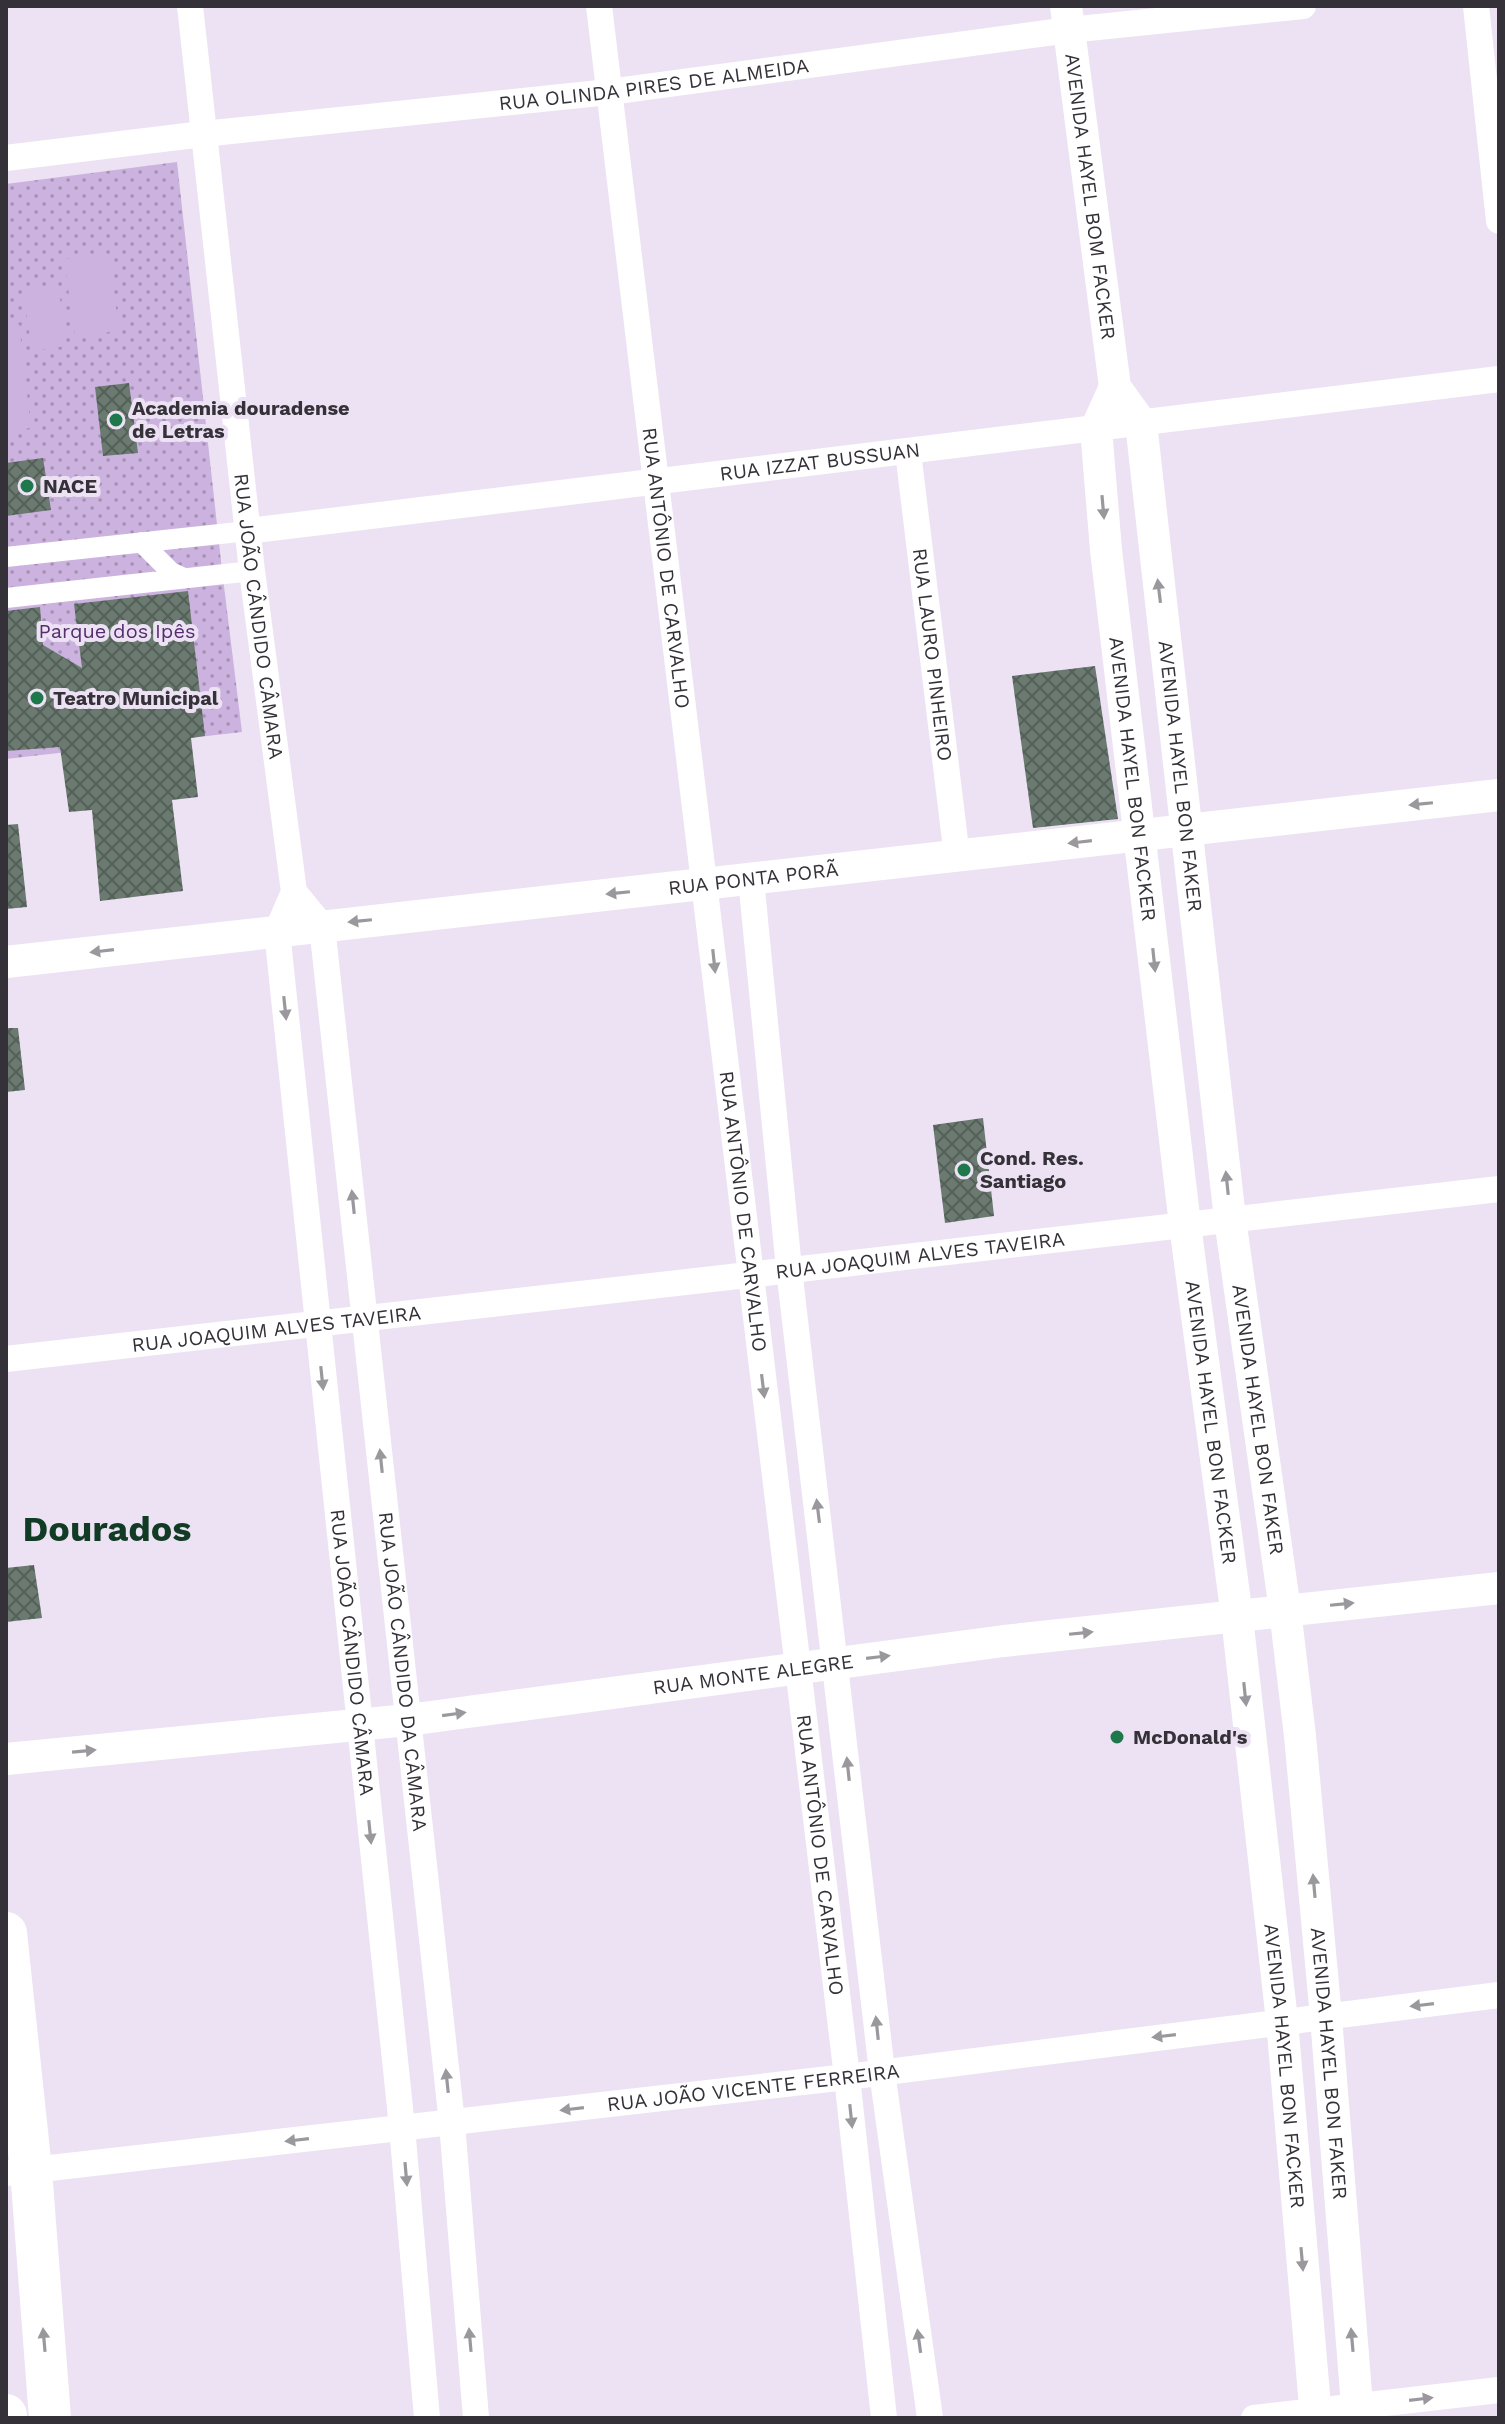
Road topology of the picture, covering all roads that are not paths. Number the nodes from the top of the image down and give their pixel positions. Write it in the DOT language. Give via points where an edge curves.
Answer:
graph roads {
  1 [pos="190,6"];
  2 [pos="599,6"];
  3 [pos="1303,6"];
  4 [pos="1476,6"];
  5 [pos="1067,18"];
  6 [pos="609,92"];
  7 [pos="203,134"];
  8 [pos="6,158"];
  9 [pos="1499,221"];
  10 [pos="1499,379"];
  11 [pos="1115,387"];
  12 [pos="1141,423"];
  13 [pos="1096,429"];
  14 [pos="908,452"];
  15 [pos="658,483"];
  16 [pos="248,531"];
  17 [pos="141,542"];
  18 [pos="6,557"];
  19 [pos="252,571"];
  20 [pos="184,578"];
  21 [pos="6,598"];
  22 [pos="1499,795"];
  23 [pos="1189,829"];
  24 [pos="1141,835"];
  25 [pos="957,857"];
  26 [pos="751,879"];
  27 [pos="706,883"];
  28 [pos="294,892"];
  29 [pos="322,926"];
  30 [pos="277,931"];
  31 [pos="6,962"];
  32 [pos="1499,1189"];
  33 [pos="1230,1219"];
  34 [pos="1185,1225"];
  35 [pos="789,1269"];
  36 [pos="749,1274"];
  37 [pos="367,1320"];
  38 [pos="317,1326"];
  39 [pos="6,1359"];
  40 [pos="1499,1588"];
  41 [pos="1285,1610"];
  42 [pos="1237,1617"];
  43 [pos="836,1662"];
  44 [pos="797,1667"];
  45 [pos="408,1720"];
  46 [pos="358,1725"];
  47 [pos="6,1759"];
  48 [pos="6,1933"];
  49 [pos="1499,1995"];
  50 [pos="1326,2017"];
  51 [pos="1282,2021"];
  52 [pos="13,2060"];
  53 [pos="882,2072"];
  54 [pos="847,2077"];
  55 [pos="452,2123"];
  56 [pos="402,2127"];
  57 [pos="18,2172"];
  58 [pos="1499,2390"];
  59 [pos="1358,2413"];
  60 [pos="1316,2414"];
  61 [pos="50,2418"];
  62 [pos="427,2418"];
  63 [pos="476,2418"];
  64 [pos="884,2418"];
  65 [pos="930,2418"];
  66 [pos="1254,2418"];
  1 -- 7 [label="street, RUA JOÃO CÂNDIDO CÂMARA"];
  2 -- 6 [label="street, RUA ANTÔNIO DE CARVALHO"];
  3 -- 5 [label="street, RUA OLINDA PIRES DE ALMEIDA"];
  4 -- 9 [label="street"];
  5 -- 6 [label="street, RUA OLINDA PIRES DE ALMEIDA"];
  5 -- 11 [label="street, AVENIDA HAYEL BOM FACKER"];
  6 -- 7 [label="street, RUA OLINDA PIRES DE ALMEIDA"];
  6 -- 15 [label="street, RUA ANTÔNIO DE CARVALHO"];
  7 -- 8 [label="street, RUA OLINDA PIRES DE ALMEIDA"];
  7 -- 16 [label="street, RUA JOÃO CÂNDIDO CÂMARA"];
  10 -- 12 [label="street, RUA IZZAT BUSSUAN"];
  11 -- 12 [label="street, AVENIDA HAYEL BOM FACKER"];
  11 -- 13 [label="street"];
  12 -- 13 [label="street, RUA IZZAT BUSSUAN"];
  23 -- 12 [label="street, AVENIDA HAYEL BON FAKER, one-way"];
  13 -- 14 [label="street, RUA IZZAT BUSSUAN"];
  13 -- 24 [label="street, AVENIDA HAYEL BON FACKER, one-way"];
  14 -- 15 [label="street, RUA IZZAT BUSSUAN"];
  14 -- 25 [label="street, RUA LAURO PINHEIRO"];
  15 -- 16 [label="street, RUA IZZAT BUSSUAN"];
  15 -- 27 [label="street, RUA ANTÔNIO DE CARVALHO"];
  16 -- 17 [label="street, RUA IZZAT BUSSUAN"];
  16 -- 19 [label="street, RUA JOÃO CÂNDIDO CÂMARA"];
  17 -- 18 [label="street, RUA IZZAT BUSSUAN"];
  17 -- 20 [label="street"];
  19 -- 20 [label="street"];
  19 -- 28 [label="street, RUA JOÃO CÂNDIDO CÂMARA"];
  20 -- 21 [label="street"];
  22 -- 23 [label="street, RUA PONTA PORÃ, one-way"];
  23 -- 24 [label="street, RUA PONTA PORÃ"];
  33 -- 23 [label="street, AVENIDA HAYEL BON FAKER, one-way"];
  24 -- 25 [label="street, RUA PONTA PORÃ, one-way"];
  24 -- 34 [label="street, AVENIDA HAYEL BON FACKER, one-way"];
  25 -- 26 [label="street, RUA PONTA PORÃ"];
  26 -- 27 [label="street, RUA PONTA PORÃ"];
  26 -- 35 [label="street, RUA ANTÔNIO DE CARVALHO"];
  27 -- 29 [label="street, RUA PONTA PORÃ, one-way"];
  27 -- 36 [label="street, RUA ANTÔNIO DE CARVALHO, one-way"];
  28 -- 29 [label="street"];
  28 -- 30 [label="street, RUA JOÃO CÂNDIDO CÂMARA"];
  29 -- 30 [label="street, RUA PONTA PORÃ"];
  37 -- 29 [label="street, RUA JOÃO CÂNDIDO DA CÂMARA, one-way"];
  30 -- 31 [label="street, RUA PONTA PORÃ, one-way"];
  30 -- 38 [label="street, RUA JOÃO CÂNDIDO CÂMARA, one-way"];
  32 -- 33 [label="street, RUA JOAQUIM ALVES TAVEIRA"];
  33 -- 34 [label="street, RUA JOAQUIM ALVES TAVEIRA"];
  33 -- 41 [label="street, AVENIDA HAYEL BON FAKER"];
  34 -- 35 [label="street, RUA JOAQUIM ALVES TAVEIRA"];
  34 -- 42 [label="street, AVENIDA HAYEL BON FACKER"];
  35 -- 36 [label="street, RUA JOAQUIM ALVES TAVEIRA"];
  43 -- 35 [label="street, RUA ANTÔNIO DE CARVALHO, one-way"];
  36 -- 37 [label="street, RUA JOAQUIM ALVES TAVEIRA"];
  36 -- 44 [label="street, RUA ANTÔNIO DE CARVALHO, one-way"];
  37 -- 38 [label="street, RUA JOAQUIM ALVES TAVEIRA"];
  45 -- 37 [label="street, RUA JOÃO CÂNDIDO DA CÂMARA, one-way"];
  38 -- 39 [label="street, RUA JOAQUIM ALVES TAVEIRA"];
  38 -- 46 [label="street, RUA JOÃO CÂNDIDO CÂMARA, one-way"];
  41 -- 40 [label="street, RUA MONTE ALEGRE, one-way"];
  41 -- 42 [label="street, RUA MONTE ALEGRE"];
  50 -- 41 [label="street, AVENIDA HAYEL BON FAKER, one-way"];
  43 -- 42 [label="street, RUA MONTE ALEGRE, one-way"];
  42 -- 51 [label="street, AVENIDA HAYEL BON FACKER, one-way"];
  43 -- 44 [label="street, RUA MONTE ALEGRE"];
  53 -- 43 [label="street, RUA ANTÔNIO DE CARVALHO, one-way"];
  45 -- 44 [label="street, RUA MONTE ALEGRE, one-way"];
  44 -- 54 [label="street, RUA ANTÔNIO DE CARVALHO"];
  45 -- 46 [label="street, RUA MONTE ALEGRE"];
  55 -- 45 [label="street, RUA JOÃO CÂNDIDO DA CÂMARA, one-way"];
  47 -- 46 [label="street, RUA MONTE ALEGRE, one-way"];
  46 -- 56 [label="street, RUA JOÃO CÂNDIDO CÂMARA, one-way"];
  48 -- 52 [label="main road"];
  49 -- 50 [label="street, RUA JOÃO VICENTE FERREIRA, one-way"];
  50 -- 51 [label="street, RUA JOÃO VICENTE FERREIRA"];
  59 -- 50 [label="street, AVENIDA HAYEL BON FAKER, one-way"];
  51 -- 53 [label="street, RUA JOÃO VICENTE FERREIRA, one-way"];
  51 -- 60 [label="street, AVENIDA HAYEL BON FACKER, one-way"];
  52 -- 57 [label="main road"];
  53 -- 54 [label="street, RUA JOÃO VICENTE FERREIRA"];
  65 -- 53 [label="street, RUA ANTÔNIO DE CARVALHO, one-way"];
  54 -- 55 [label="street, RUA JOÃO VICENTE FERREIRA, one-way"];
  54 -- 64 [label="street, RUA ANTÔNIO DE CARVALHO, one-way"];
  55 -- 56 [label="street, RUA JOÃO VICENTE FERREIRA"];
  63 -- 55 [label="street, RUA JOÃO CÂNDIDO DA CÂMARA, one-way"];
  56 -- 57 [label="street, RUA JOÃO VICENTE FERREIRA, one-way"];
  56 -- 62 [label="street, RUA JOÃO CÂNDIDO CÂMARA, one-way"];
  61 -- 57 [label="main road, one-way"];
  59 -- 58 [label="street, one-way"];
  59 -- 60 [label="street"];
  60 -- 66 [label="street"];
}
